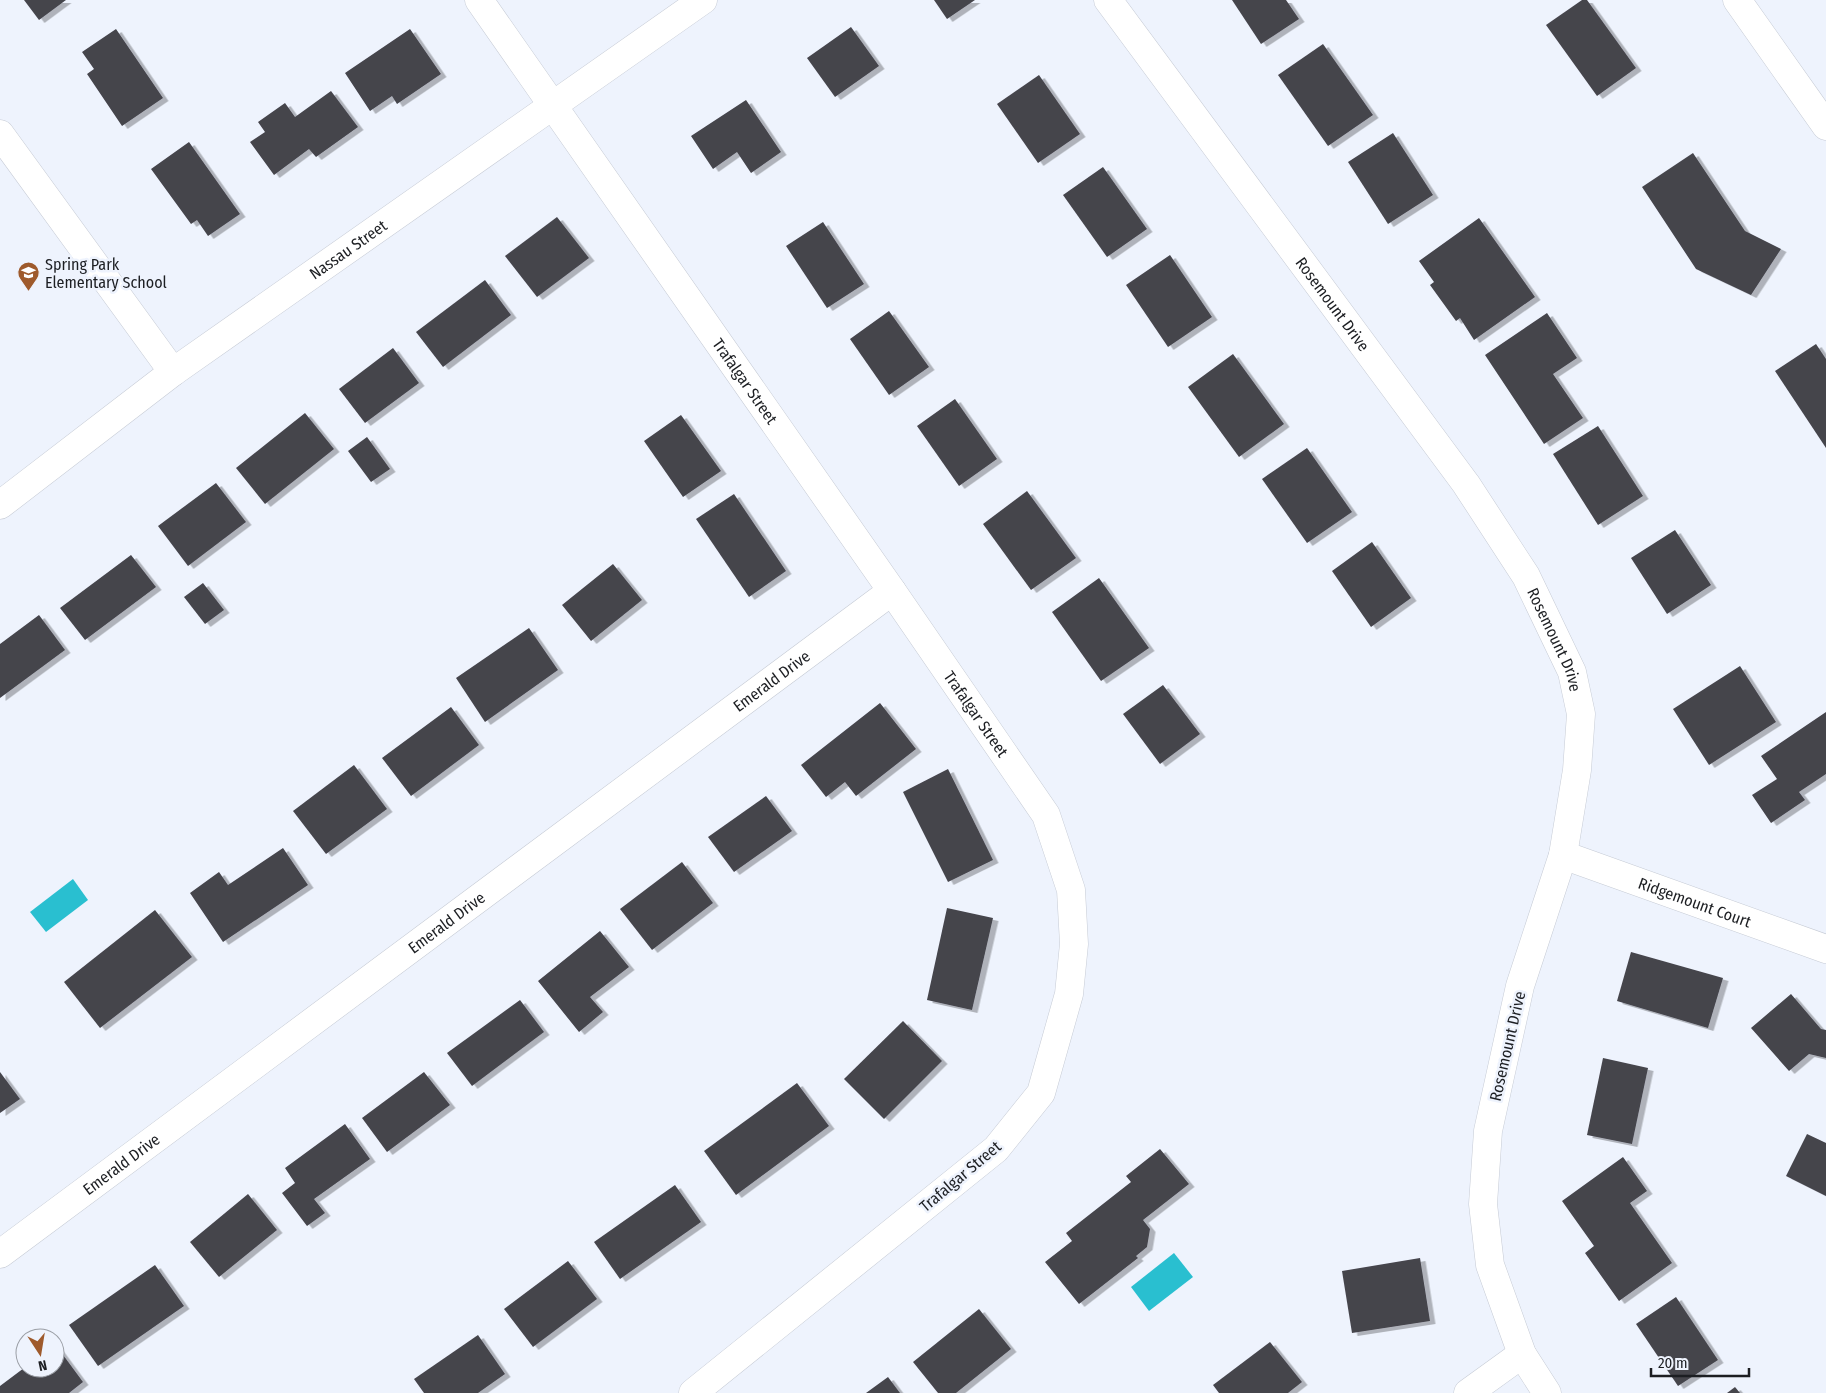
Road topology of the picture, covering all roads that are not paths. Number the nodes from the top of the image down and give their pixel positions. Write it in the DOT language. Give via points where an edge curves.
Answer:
graph roads {
  1 [pos="480,0"];
  2 [pos="703,0"];
  3 [pos="1108,0"];
  4 [pos="1737,0"];
  5 [pos="554,105"];
  6 [pos="1826,126"];
  7 [pos="0,134"];
  8 [pos="173,372"];
  9 [pos="0,505"];
  10 [pos="892,591"];
  11 [pos="1563,855"];
  12 [pos="1826,949"];
  13 [pos="0,1254"];
  14 [pos="1522,1354"];
  15 [pos="693,1393"];
  16 [pos="1468,1393"];
  17 [pos="1547,1393"];
  1 -- 5 [label="street, Trafalgar Street"];
  2 -- 5 [label="street, Nassau Street"];
  3 -- 11 [label="street, Rosemount Drive" via="1466,484 1526,576 1572,672 1581,714 1577,770"];
  4 -- 6 [label="street"];
  5 -- 8 [label="street, Nassau Street"];
  5 -- 10 [label="street, Trafalgar Street"];
  7 -- 8 [label="street"];
  8 -- 9 [label="street, Nassau Street"];
  10 -- 13 [label="street, Emerald Drive"];
  10 -- 15 [label="street, Trafalgar Street" via="1046,815 1071,890 1074,944 1069,994 1041,1093 996,1149"];
  11 -- 12 [label="street, Ridgemount Court"];
  11 -- 14 [label="street, Rosemount Drive" via="1520,986 1488,1131 1483,1204 1490,1265"];
  14 -- 16 [label="street"];
  14 -- 17 [label="street, Rosemount Drive"];
}
